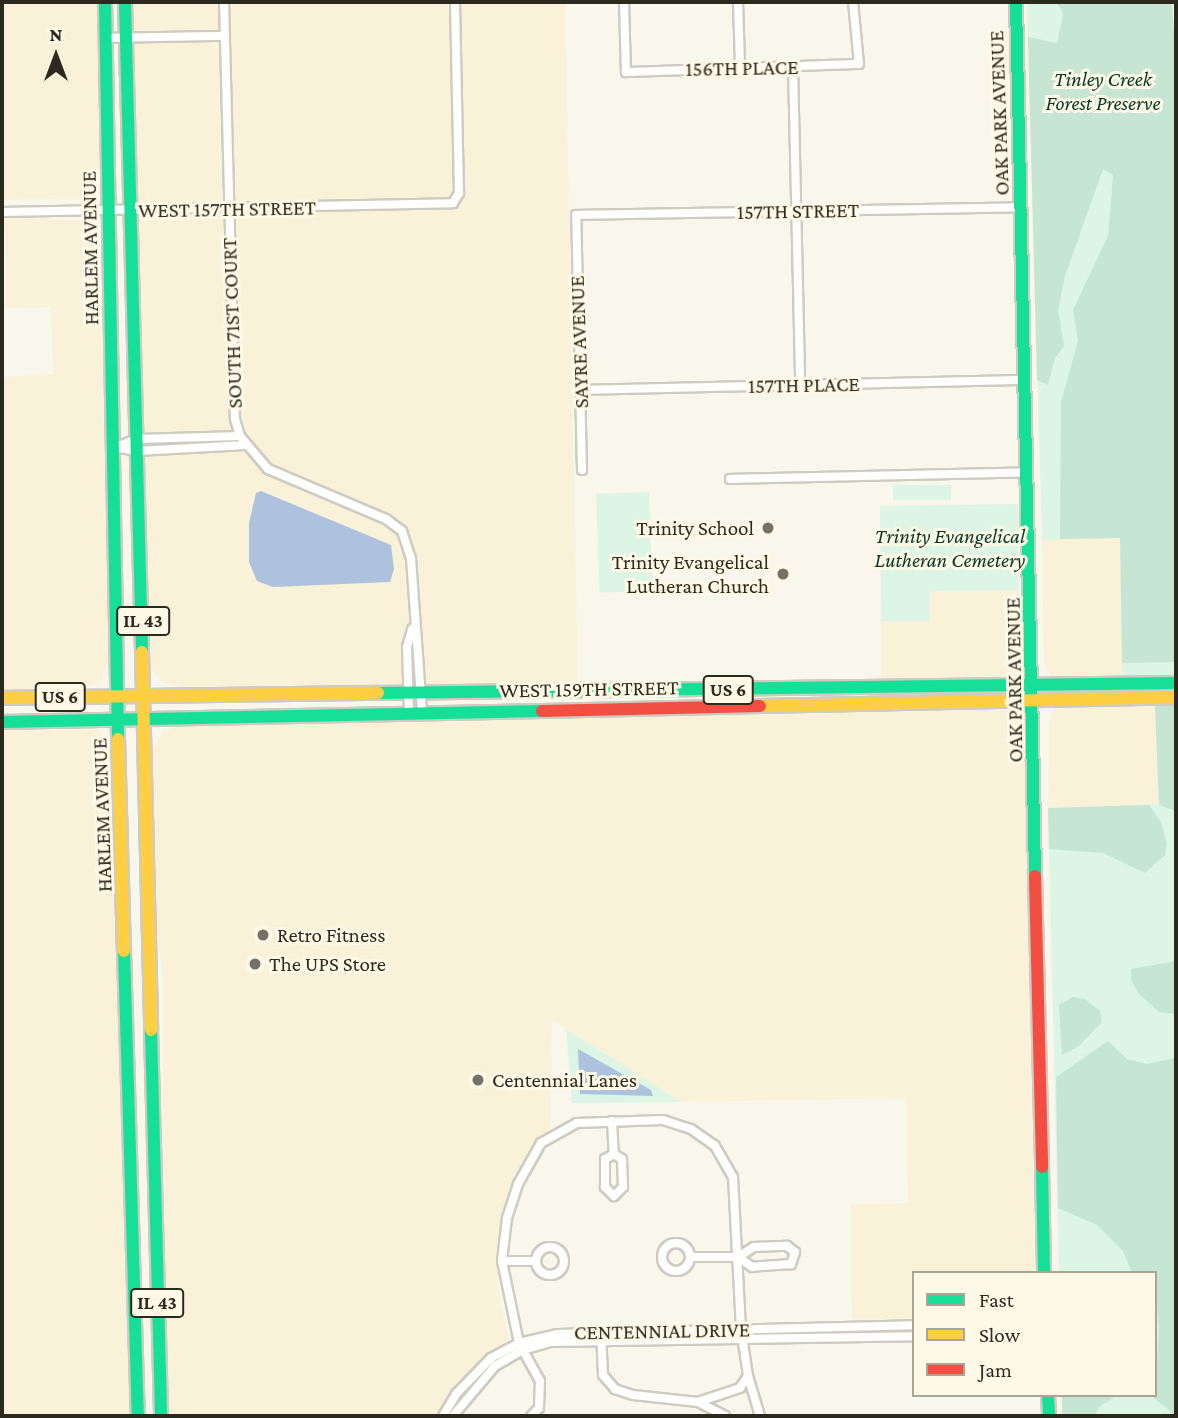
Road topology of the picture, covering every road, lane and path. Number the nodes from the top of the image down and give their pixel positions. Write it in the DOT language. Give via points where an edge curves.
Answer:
graph roads {
  1 [pos="105,2"];
  2 [pos="125,2"];
  3 [pos="224,2"];
  4 [pos="455,2"];
  5 [pos="624,2"];
  6 [pos="738,2"];
  7 [pos="853,2"];
  8 [pos="1016,2"];
  9 [pos="225,36"];
  10 [pos="106,38"];
  11 [pos="126,38"];
  12 [pos="793,66"];
  13 [pos="740,68"];
  14 [pos="1021,207"];
  15 [pos="109,211"];
  16 [pos="229,211"];
  17 [pos="797,211"];
  18 [pos="2,212"];
  19 [pos="130,212"];
  20 [pos="576,215"];
  21 [pos="1026,380"];
  22 [pos="800,385"];
  23 [pos="581,390"];
  24 [pos="240,436"];
  25 [pos="246,444"];
  26 [pos="137,445"];
  27 [pos="113,447"];
  28 [pos="582,470"];
  29 [pos="1028,472"];
  30 [pos="730,479"];
  31 [pos="1176,683"];
  32 [pos="1034,685"];
  33 [pos="415,690"];
  34 [pos="117,696"];
  35 [pos="145,696"];
  36 [pos="1176,697"];
  37 [pos="2,698"];
  38 [pos="1034,699"];
  39 [pos="416,713"];
  40 [pos="146,719"];
  41 [pos="117,720"];
  42 [pos="2,722"];
  43 [pos="612,1121"];
  44 [pos="614,1154"];
  45 [pos="690,1257"];
  46 [pos="738,1257"];
  47 [pos="502,1261"];
  48 [pos="536,1261"];
  49 [pos="1044,1271"];
  50 [pos="912,1325"];
  51 [pos="741,1329"];
  52 [pos="601,1336"];
  53 [pos="912,1336"];
  54 [pos="743,1339"];
  55 [pos="521,1346"];
  56 [pos="748,1376"];
  57 [pos="1048,1397"];
  58 [pos="698,1402"];
  59 [pos="138,1416"];
  60 [pos="161,1416"];
  61 [pos="443,1416"];
  62 [pos="453,1416"];
  63 [pos="531,1416"];
  64 [pos="725,1416"];
  65 [pos="760,1416"];
  66 [pos="1049,1416"];
  1 -- 10 [label="main road, HARLEM AVENUE / IL 43"];
  2 -- 11 [label="main road, HARLEM AVENUE / IL 43"];
  3 -- 9 [label="street, SOUTH 71ST COURT"];
  4 -- 16 [label="street, WEST 157TH STREET" via="459,193 453,203"];
  5 -- 13 [label="street, 156TH PLACE" via="625,72"];
  6 -- 13 [label="street"];
  7 -- 12 [label="street, 156TH PLACE" via="859,64"];
  8 -- 14 [label="main road, OAK PARK AVENUE"];
  9 -- 11 [label="street"];
  9 -- 16 [label="street, SOUTH 71ST COURT"];
  10 -- 11 [label="street"];
  10 -- 15 [label="main road, HARLEM AVENUE / IL 43"];
  11 -- 19 [label="main road, HARLEM AVENUE / IL 43"];
  12 -- 13 [label="street, 156TH PLACE"];
  12 -- 17 [label="street"];
  14 -- 17 [label="street, 157TH STREET"];
  14 -- 21 [label="main road, OAK PARK AVENUE"];
  15 -- 18 [label="street, WEST 157TH STREET"];
  15 -- 19 [label="street, WEST 157TH STREET"];
  15 -- 27 [label="main road, HARLEM AVENUE / IL 43"];
  16 -- 19 [label="street, WEST 157TH STREET"];
  16 -- 24 [label="street, SOUTH 71ST COURT" via="232,382"];
  17 -- 20 [label="street, 157TH STREET"];
  17 -- 22 [label="street"];
  19 -- 26 [label="main road, HARLEM AVENUE / IL 43"];
  20 -- 23 [label="street, SAYRE AVENUE"];
  21 -- 22 [label="street, 157TH PLACE"];
  21 -- 29 [label="main road, OAK PARK AVENUE"];
  22 -- 23 [label="street, 157TH PLACE"];
  23 -- 28 [label="street, SAYRE AVENUE"];
  24 -- 25 [label="street, SOUTH 71ST COURT"];
  24 -- 26 [label="street"];
  25 -- 26 [label="street"];
  25 -- 33 [label="street, SOUTH 71ST COURT" via="268,470 386,519 402,531 411,558 412,629 419,647"];
  26 -- 27 [label="street"];
  26 -- 35 [label="main road, HARLEM AVENUE / IL 43"];
  27 -- 34 [label="main road, HARLEM AVENUE / IL 43"];
  29 -- 30 [label="street"];
  29 -- 32 [label="main road, OAK PARK AVENUE"];
  31 -- 32 [label="main road, WEST 159TH STREET / US 6"];
  32 -- 33 [label="main road, WEST 159TH STREET / US 6"];
  32 -- 38 [label="main road, OAK PARK AVENUE"];
  33 -- 35 [label="main road, WEST 159TH STREET / US 6"];
  33 -- 39 [label="street, SOUTH 71ST COURT"];
  34 -- 35 [label="main road, WEST 159TH STREET / US 6"];
  34 -- 37 [label="main road, WEST 159TH STREET / US 6"];
  34 -- 41 [label="main road, HARLEM AVENUE / IL 43"];
  35 -- 40 [label="main road, HARLEM AVENUE / IL 43"];
  36 -- 38 [label="main road, WEST 159TH STREET / US 6"];
  38 -- 39 [label="main road, WEST 159TH STREET / US 6"];
  38 -- 49 [label="main road, OAK PARK AVENUE"];
  39 -- 40 [label="main road, WEST 159TH STREET / US 6"];
  40 -- 41 [label="main road, WEST 159TH STREET / US 6"];
  40 -- 60 [label="main road, HARLEM AVENUE / IL 43"];
  41 -- 42 [label="main road, WEST 159TH STREET / US 6"];
  41 -- 59 [label="main road, HARLEM AVENUE / IL 43"];
  43 -- 44 [label="street"];
  43 -- 46 [label="street" via="663,1120 691,1129 715,1146 735,1185"];
  43 -- 47 [label="street" via="569,1125 541,1143 518,1184 507,1218"];
  44 -- 44 [label="street" via="605,1159 605,1187 614,1196 623,1187 622,1159"];
  45 -- 46 [label="street"];
  46 -- 46 [label="street" via="754,1247 787,1246 796,1257 791,1265 752,1266"];
  46 -- 51 [label="street"];
  47 -- 48 [label="street"];
  47 -- 55 [label="street"];
  50 -- 51 [label="street, CENTENNIAL DRIVE"];
  51 -- 52 [label="street, CENTENNIAL DRIVE"];
  51 -- 54 [label="street"];
  52 -- 54 [label="street, CENTENNIAL DRIVE"];
  52 -- 55 [label="street, CENTENNIAL DRIVE" via="558,1334"];
  52 -- 58 [label="street" via="603,1375 615,1389 672,1402"];
  53 -- 54 [label="street, CENTENNIAL DRIVE"];
  54 -- 56 [label="street"];
  55 -- 61 [label="street, CENTENNIAL DRIVE" via="491,1358"];
  55 -- 62 [label="street, CENTENNIAL DRIVE" via="495,1366"];
  55 -- 63 [label="street" via="540,1381 539,1408"];
  56 -- 58 [label="street" via="740,1388"];
  56 -- 65 [label="street"];
  57 -- 66 [label="main road"];
  58 -- 64 [label="street"];
}
